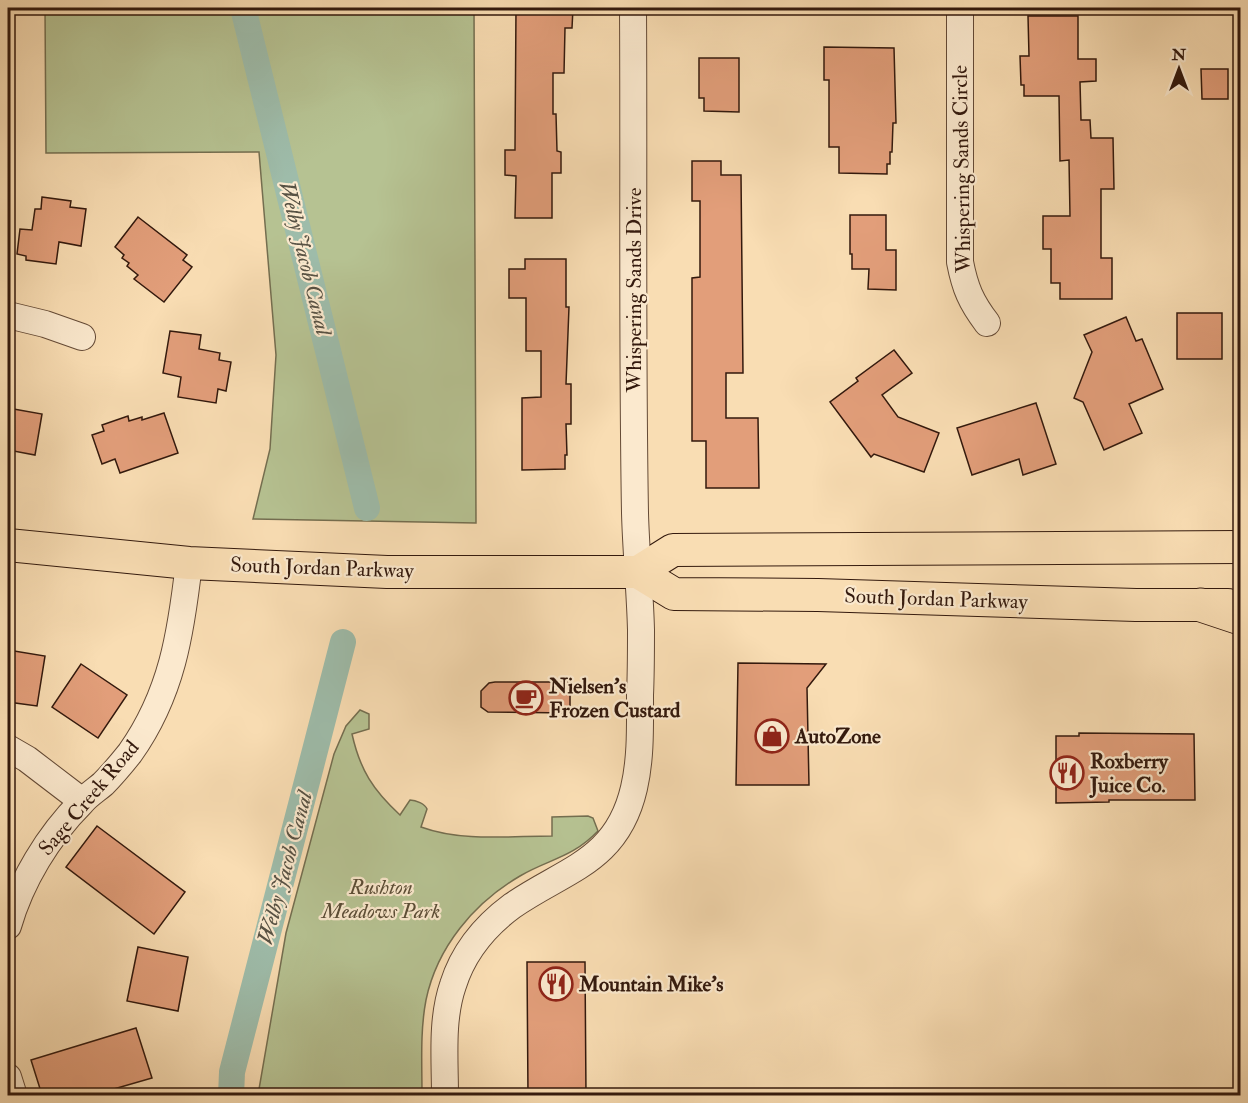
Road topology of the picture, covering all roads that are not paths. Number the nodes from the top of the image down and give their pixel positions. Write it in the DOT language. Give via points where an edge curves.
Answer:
graph roads {
  1 [pos="633,8"];
  2 [pos="960,8"];
  3 [pos="8,315"];
  4 [pos="987,323"];
  5 [pos="82,338"];
  6 [pos="8,545"];
  7 [pos="1240,547"];
  8 [pos="189,563"];
  9 [pos="638,572"];
  10 [pos="1201,605"];
  11 [pos="1240,605"];
  12 [pos="1240,618"];
  13 [pos="8,748"];
  14 [pos="82,801"];
  15 [pos="8,926"];
  16 [pos="8,1077"];
  17 [pos="14,1095"];
  18 [pos="445,1095"];
  1 -- 9 [label="street, Whispering Sands Drive"];
  2 -- 4 [label="street, Whispering Sands Circle" via="960,262 973,305"];
  3 -- 5 [label="street"];
  6 -- 8 [label="main road, South Jordan Parkway"];
  7 -- 9 [label="main road" via="673,550"];
  8 -- 9 [label="main road, South Jordan Parkway" via="387,572"];
  8 -- 14 [label="street, Sage Creek Road" via="182,621 161,698 129,754"];
  9 -- 10 [label="main road, South Jordan Parkway" via="674,594"];
  9 -- 18 [label="street, Whispering Sands Drive" via="640,749 626,814 594,857 514,905 472,947 448,1002"];
  10 -- 11 [label="main road, South Jordan Parkway"];
  10 -- 12 [label="highway"];
  13 -- 14 [label="street"];
  14 -- 15 [label="street, Sage Creek Road" via="26,878"];
  16 -- 17 [label="street"];
}
